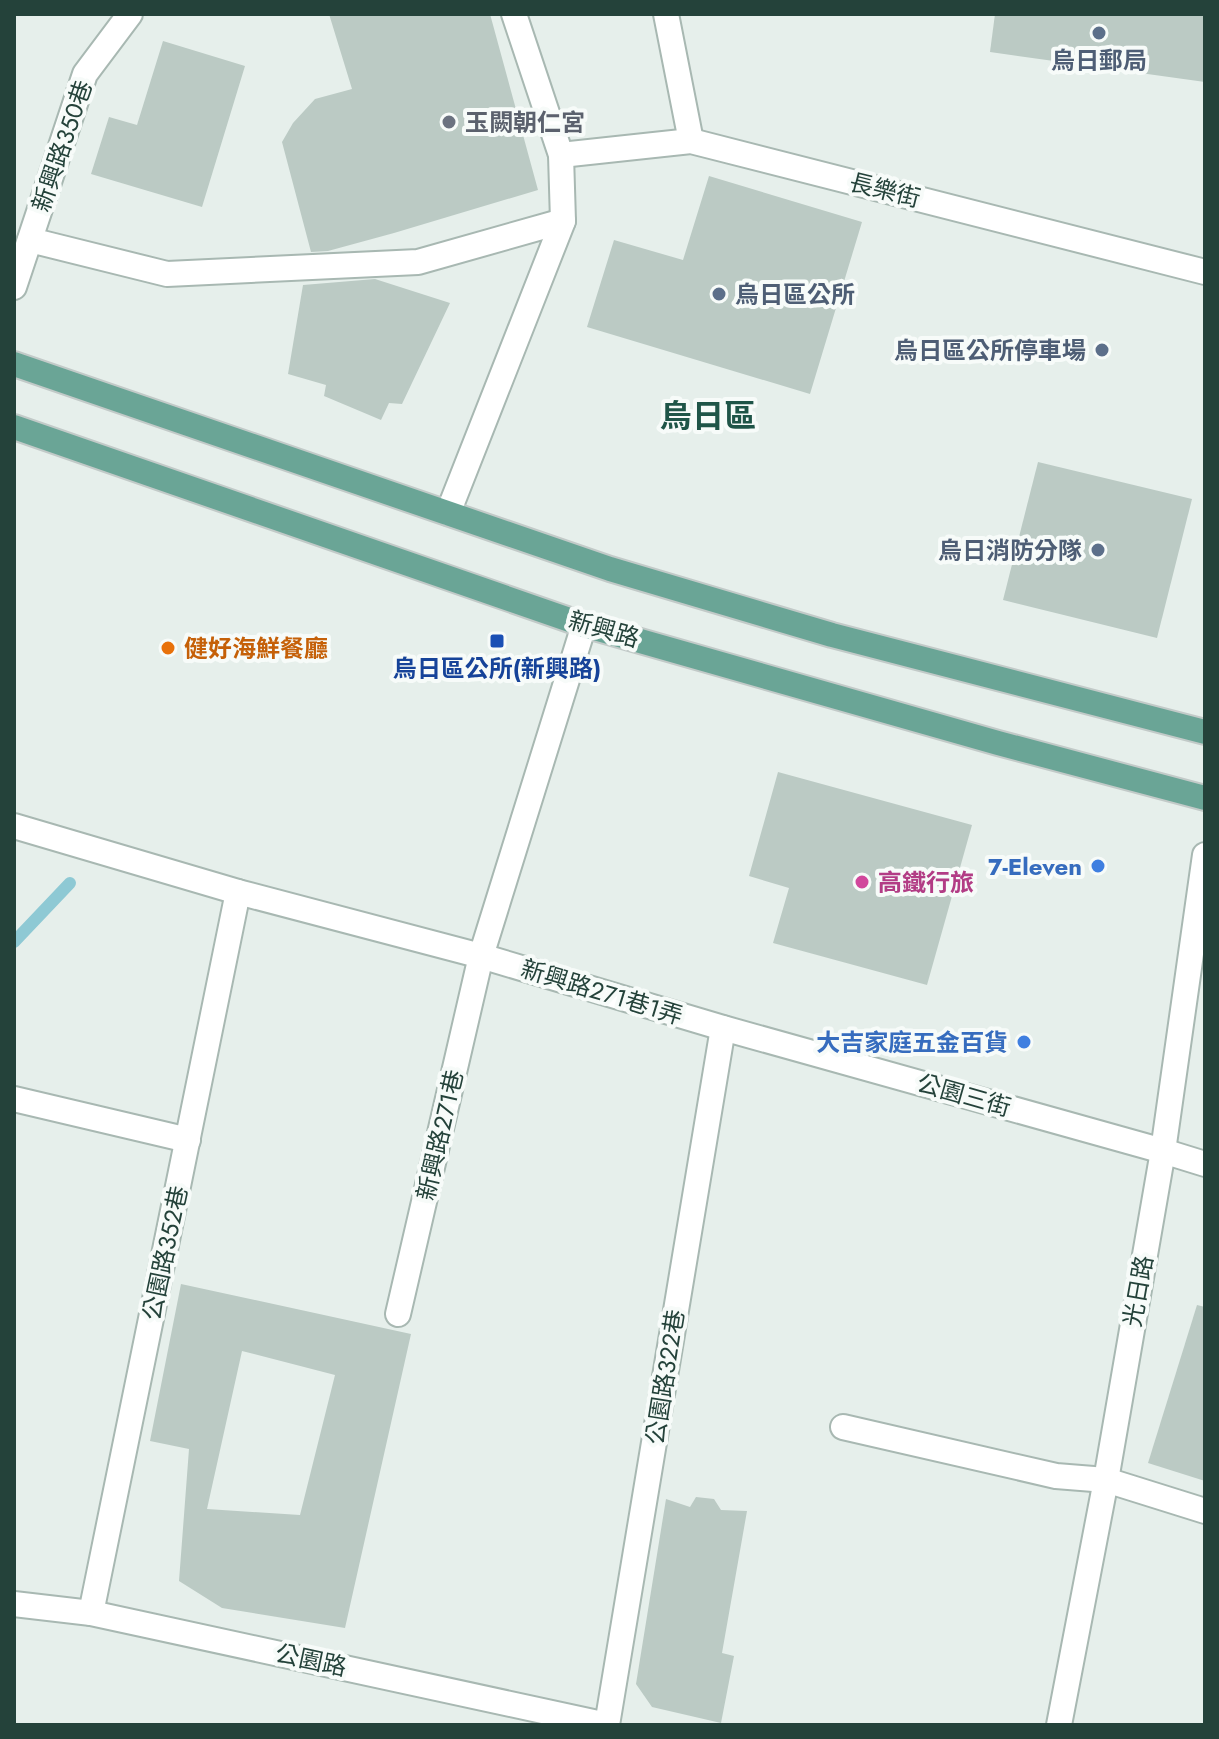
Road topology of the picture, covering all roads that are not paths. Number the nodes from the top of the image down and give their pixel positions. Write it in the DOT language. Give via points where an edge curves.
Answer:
graph roads {
  1 [pos="130,14"];
  2 [pos="514,14"];
  3 [pos="666,14"];
  4 [pos="691,141"];
  5 [pos="561,155"];
  6 [pos="563,221"];
  7 [pos="30,240"];
  8 [pos="1205,272"];
  9 [pos="14,287"];
  10 [pos="14,364"];
  11 [pos="14,427"];
  12 [pos="448,513"];
  13 [pos="584,625"];
  14 [pos="1205,732"];
  15 [pos="1205,798"];
  16 [pos="14,826"];
  17 [pos="1205,855"];
  18 [pos="238,892"];
  19 [pos="481,956"];
  20 [pos="723,1028"];
  21 [pos="14,1099"];
  22 [pos="188,1140"];
  23 [pos="1163,1151"];
  24 [pos="1205,1164"];
  25 [pos="398,1314"];
  26 [pos="843,1427"];
  27 [pos="1106,1480"];
  28 [pos="1205,1511"];
  29 [pos="14,1604"];
  30 [pos="91,1613"];
  31 [pos="607,1725"];
  32 [pos="1059,1725"];
  1 -- 7 [label="street, 新興路350巷" via="85,74"];
  2 -- 5 [label="street"];
  3 -- 4 [label="street"];
  4 -- 5 [label="street, 長樂街"];
  4 -- 8 [label="street, 長樂街"];
  5 -- 6 [label="street"];
  6 -- 7 [label="street" via="418,262 167,274"];
  6 -- 12 [label="street"];
  7 -- 9 [label="street, 新興路350巷"];
  10 -- 12 [label="main road"];
  11 -- 13 [label="main road, 新興路"];
  12 -- 14 [label="main road" via="610,569 832,635"];
  13 -- 15 [label="main road, 新興路"];
  13 -- 19 [label="street, 新興路271巷"];
  16 -- 18 [label="street"];
  17 -- 23 [label="street, 光日路"];
  18 -- 19 [label="street"];
  18 -- 22 [label="street, 公園路352巷"];
  19 -- 20 [label="street, 新興路271巷1弄"];
  19 -- 25 [label="street, 新興路271巷"];
  20 -- 23 [label="street, 公園三街"];
  20 -- 31 [label="street, 公園路322巷"];
  21 -- 22 [label="street"];
  22 -- 30 [label="street, 公園路352巷"];
  23 -- 24 [label="street, 公園三街"];
  23 -- 27 [label="street, 光日路"];
  26 -- 27 [label="street" via="1056,1476"];
  27 -- 28 [label="street"];
  27 -- 32 [label="street, 光日路"];
  29 -- 30 [label="street, 公園路"];
  30 -- 31 [label="street, 公園路"];
}
